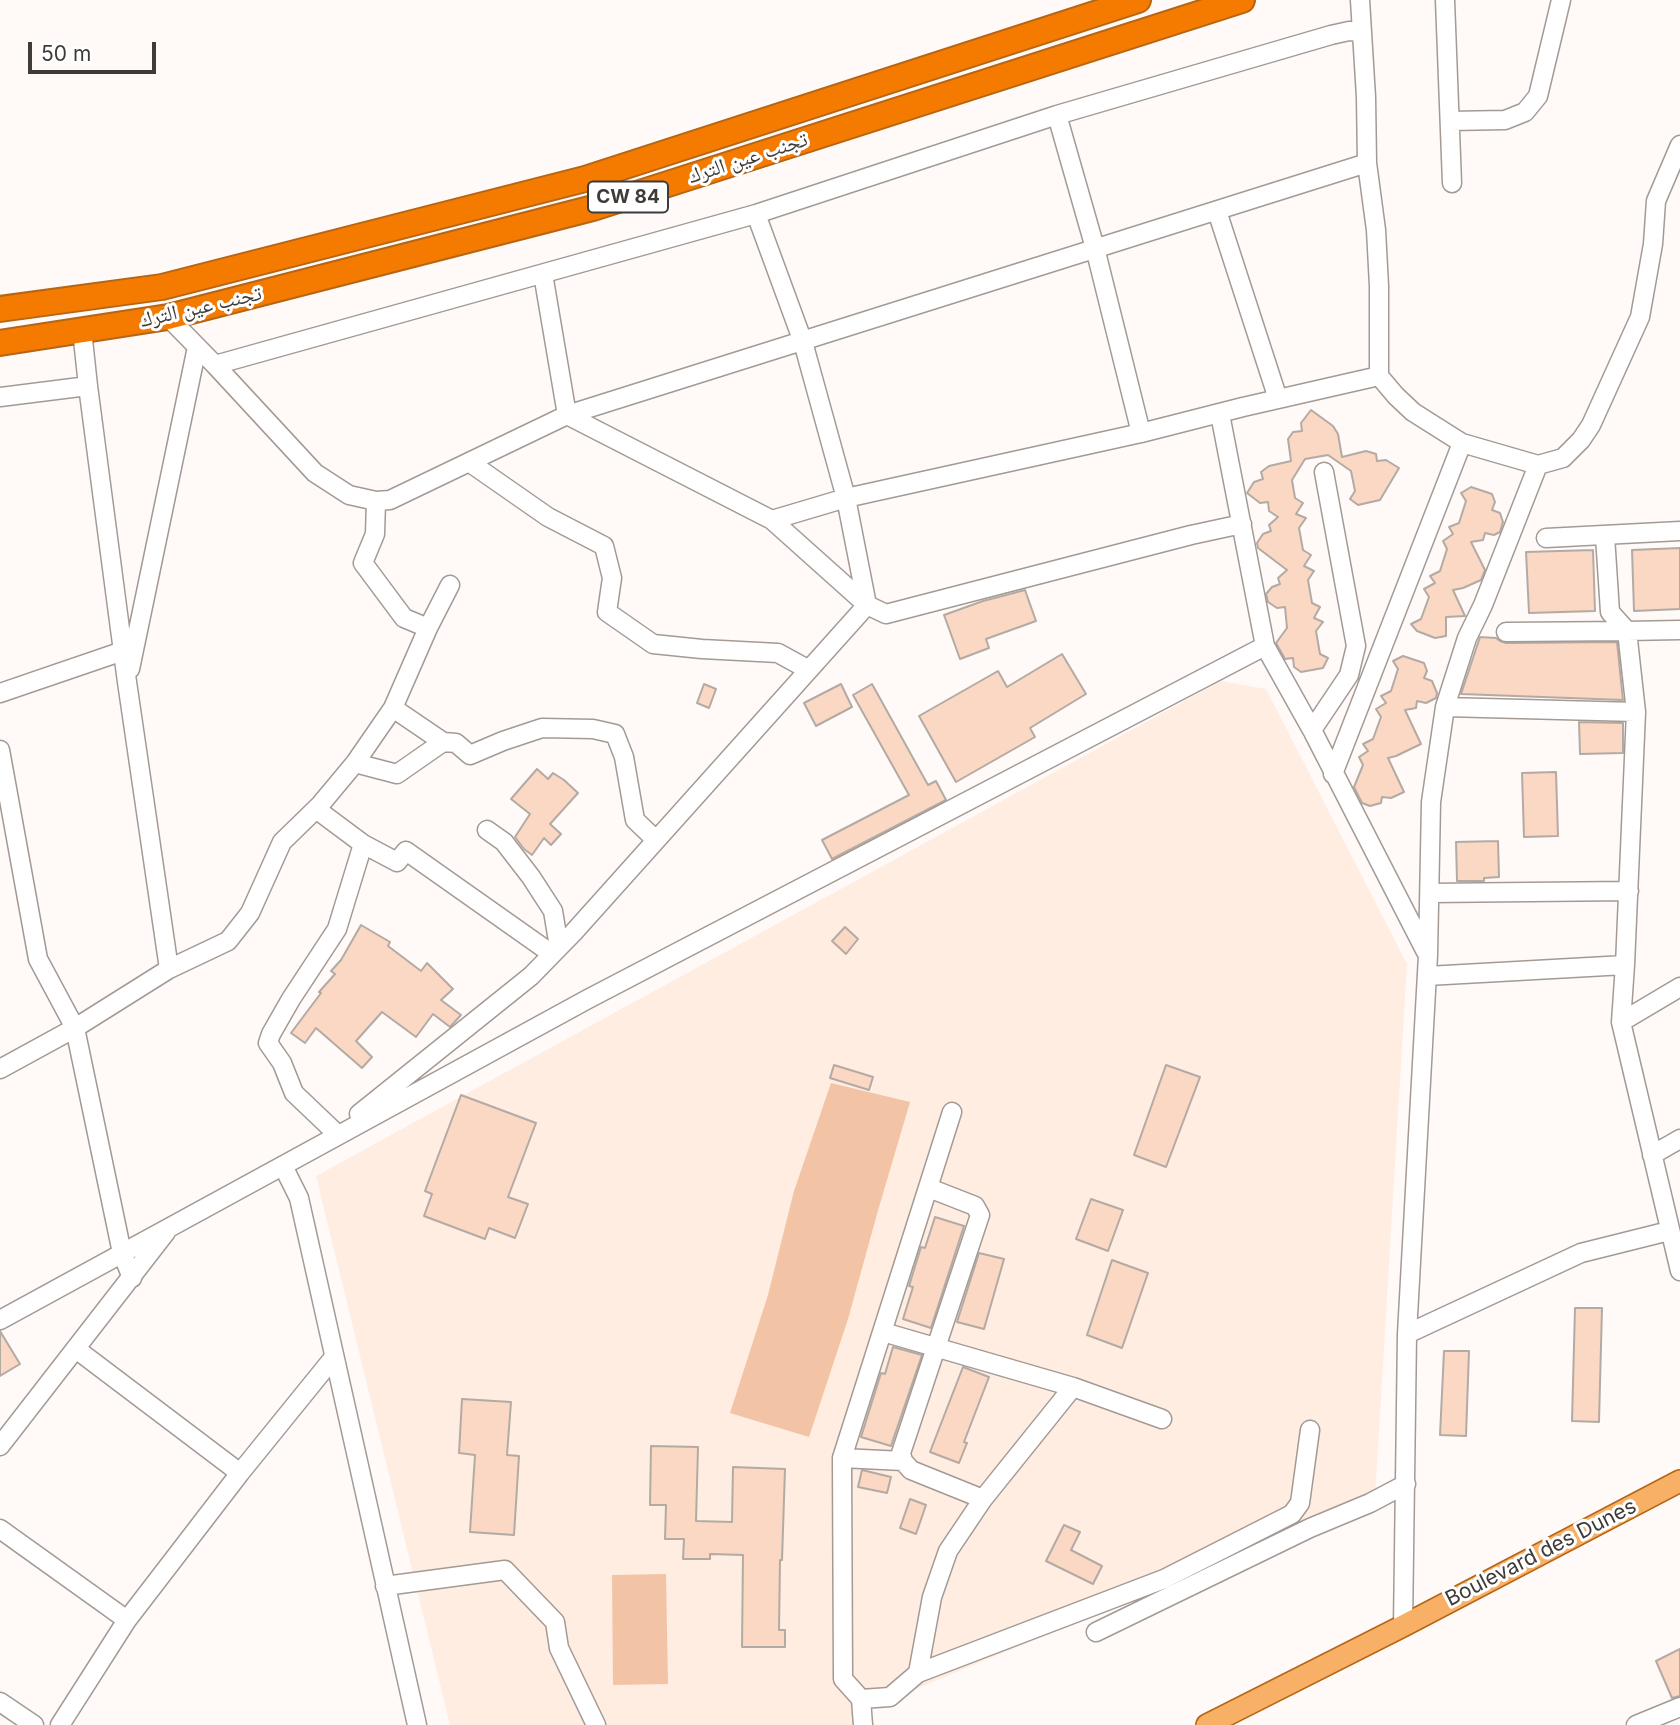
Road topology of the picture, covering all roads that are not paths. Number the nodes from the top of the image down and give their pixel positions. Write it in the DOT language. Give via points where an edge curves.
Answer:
graph roads {
  1 [pos="1138,0"];
  2 [pos="1242,0"];
  3 [pos="1360,0"];
  4 [pos="1445,0"];
  5 [pos="1561,0"];
  6 [pos="1362,32"];
  7 [pos="1057,115"];
  8 [pos="1450,121"];
  9 [pos="1680,145"];
  10 [pos="1367,163"];
  11 [pos="1452,183"];
  12 [pos="1217,211"];
  13 [pos="755,214"];
  14 [pos="1095,248"];
  15 [pos="543,274"];
  16 [pos="0,309"];
  17 [pos="168,317"];
  18 [pos="82,330"];
  19 [pos="803,342"];
  20 [pos="0,343"];
  21 [pos="197,347"];
  22 [pos="215,365"];
  23 [pos="1379,376"];
  24 [pos="88,386"];
  25 [pos="0,397"];
  26 [pos="1278,399"];
  27 [pos="1220,414"];
  28 [pos="567,415"];
  29 [pos="1141,433"];
  30 [pos="1462,443"];
  31 [pos="469,462"];
  32 [pos="1538,465"];
  33 [pos="1324,472"];
  34 [pos="846,498"];
  35 [pos="376,501"];
  36 [pos="772,520"];
  37 [pos="1242,524"];
  38 [pos="1680,531"];
  39 [pos="1605,536"];
  40 [pos="1546,538"];
  41 [pos="450,585"];
  42 [pos="867,605"];
  43 [pos="428,628"];
  44 [pos="1680,630"];
  45 [pos="1627,631"];
  46 [pos="1506,632"];
  47 [pos="1265,646"];
  48 [pos="123,651"];
  49 [pos="809,670"];
  50 [pos="127,682"];
  51 [pos="0,693"];
  52 [pos="1445,707"];
  53 [pos="393,708"];
  54 [pos="1636,712"];
  55 [pos="1312,730"];
  56 [pos="443,742"];
  57 [pos="0,750"];
  58 [pos="355,763"];
  59 [pos="1333,774"];
  60 [pos="316,809"];
  61 [pos="487,830"];
  62 [pos="656,840"];
  63 [pos="363,844"];
  64 [pos="1629,891"];
  65 [pos="1430,893"];
  66 [pos="555,951"];
  67 [pos="1428,956"];
  68 [pos="1625,965"];
  69 [pos="169,969"];
  70 [pos="1427,976"];
  71 [pos="1680,987"];
  72 [pos="1621,1022"];
  73 [pos="75,1028"];
  74 [pos="0,1069"];
  75 [pos="952,1112"];
  76 [pos="336,1133"];
  77 [pos="1680,1139"];
  78 [pos="321,1144"];
  79 [pos="1652,1155"];
  80 [pos="283,1166"];
  81 [pos="929,1188"];
  82 [pos="170,1227"];
  83 [pos="1669,1231"];
  84 [pos="122,1253"];
  85 [pos="1679,1262"];
  86 [pos="132,1278"];
  87 [pos="0,1320"];
  88 [pos="883,1332"];
  89 [pos="1407,1334"];
  90 [pos="937,1348"];
  91 [pos="76,1349"];
  92 [pos="334,1357"];
  93 [pos="1073,1387"];
  94 [pos="1162,1419"];
  95 [pos="1310,1430"];
  96 [pos="0,1446"];
  97 [pos="842,1458"];
  98 [pos="903,1461"];
  99 [pos="240,1473"];
  100 [pos="1680,1481"];
  101 [pos="1406,1484"];
  102 [pos="983,1499"];
  103 [pos="0,1528"];
  104 [pos="385,1586"];
  105 [pos="127,1620"];
  106 [pos="1403,1626"];
  107 [pos="1096,1632"];
  108 [pos="918,1674"];
  109 [pos="861,1699"];
  110 [pos="0,1702"];
  111 [pos="1680,1707"];
  112 [pos="34,1725"];
  113 [pos="60,1725"];
  114 [pos="417,1725"];
  115 [pos="596,1725"];
  116 [pos="863,1725"];
  117 [pos="1208,1725"];
  118 [pos="1636,1725"];
  1 -- 16 [label="highway, تجنب عين الترك / CW 84" via="584,179 162,287"];
  2 -- 17 [label="highway, تجنب عين الترك / CW 84" via="593,208"];
  3 -- 6 [label="street"];
  4 -- 8 [label="street"];
  5 -- 8 [label="street" via="1538,96 1525,112 1505,120"];
  6 -- 7 [label="street" via="1331,35"];
  6 -- 10 [label="street"];
  7 -- 13 [label="street"];
  7 -- 14 [label="street"];
  8 -- 11 [label="street"];
  9 -- 32 [label="street" via="1657,201 1640,317 1581,440 1563,457"];
  10 -- 12 [label="street"];
  10 -- 23 [label="street" via="1376,230"];
  12 -- 14 [label="street"];
  12 -- 26 [label="street"];
  13 -- 15 [label="street"];
  13 -- 19 [label="street"];
  14 -- 19 [label="street"];
  14 -- 29 [label="street"];
  15 -- 22 [label="street"];
  15 -- 28 [label="street"];
  17 -- 18 [label="highway, تجنب عين الترك / CW 84"];
  17 -- 21 [label="street"];
  18 -- 20 [label="highway, تجنب عين الترك / CW 84"];
  18 -- 24 [label="street"];
  19 -- 28 [label="street"];
  19 -- 34 [label="street"];
  21 -- 22 [label="street"];
  21 -- 50 [label="street"];
  22 -- 35 [label="street" via="315,473 349,495"];
  23 -- 26 [label="street"];
  23 -- 30 [label="street" via="1413,412"];
  24 -- 25 [label="street"];
  24 -- 48 [label="street"];
  26 -- 27 [label="street"];
  27 -- 29 [label="street"];
  27 -- 37 [label="street"];
  28 -- 31 [label="street"];
  28 -- 36 [label="street"];
  29 -- 34 [label="street"];
  30 -- 32 [label="street"];
  30 -- 59 [label="street"];
  31 -- 35 [label="street" via="390,500"];
  31 -- 49 [label="street" via="548,517 604,546 612,578 607,612 653,644 778,653"];
  32 -- 52 [label="street" via="1466,639"];
  33 -- 55 [label="street" via="1356,646 1349,675"];
  34 -- 36 [label="street"];
  34 -- 42 [label="street"];
  35 -- 43 [label="street" via="375,534 363,564 404,618"];
  36 -- 42 [label="street"];
  37 -- 42 [label="street" via="886,614"];
  37 -- 47 [label="street"];
  38 -- 39 [label="street"];
  39 -- 40 [label="street"];
  39 -- 45 [label="street" via="1610,612"];
  41 -- 43 [label="street"];
  42 -- 49 [label="street"];
  43 -- 53 [label="street"];
  44 -- 45 [label="street"];
  45 -- 46 [label="street"];
  45 -- 54 [label="street"];
  47 -- 55 [label="street"];
  47 -- 78 [label="street" via="588,999"];
  48 -- 50 [label="street"];
  48 -- 51 [label="street"];
  49 -- 62 [label="street"];
  50 -- 69 [label="street"];
  52 -- 54 [label="street"];
  52 -- 65 [label="street" via="1431,802"];
  53 -- 56 [label="street"];
  53 -- 58 [label="street"];
  54 -- 64 [label="street"];
  55 -- 59 [label="street"];
  56 -- 58 [label="street" via="397,774"];
  56 -- 62 [label="street" via="456,743 470,755 542,728 615,734 624,757 635,820"];
  57 -- 73 [label="street" via="38,959"];
  58 -- 60 [label="street"];
  59 -- 67 [label="street"];
  60 -- 63 [label="street"];
  60 -- 69 [label="street" via="282,842 250,913 228,941"];
  61 -- 66 [label="street" via="504,842 552,911"];
  62 -- 66 [label="street"];
  63 -- 66 [label="street" via="397,862 406,851"];
  63 -- 76 [label="street" via="337,929 268,1043 282,1063 293,1094"];
  64 -- 65 [label="street"];
  64 -- 68 [label="street"];
  65 -- 67 [label="street"];
  66 -- 76 [label="street" via="531,976"];
  67 -- 70 [label="street"];
  68 -- 70 [label="street"];
  68 -- 72 [label="street"];
  69 -- 73 [label="street"];
  70 -- 89 [label="street"];
  71 -- 72 [label="street"];
  72 -- 79 [label="street"];
  73 -- 74 [label="street"];
  73 -- 84 [label="street"];
  75 -- 81 [label="street"];
  76 -- 78 [label="street"];
  77 -- 79 [label="street"];
  78 -- 80 [label="street"];
  79 -- 83 [label="street"];
  80 -- 82 [label="street"];
  80 -- 92 [label="street" via="299,1198"];
  81 -- 88 [label="street"];
  81 -- 90 [label="street" via="975,1206 980,1215"];
  82 -- 84 [label="street"];
  82 -- 86 [label="street"];
  83 -- 85 [label="street"];
  83 -- 89 [label="street" via="1581,1253"];
  84 -- 86 [label="street"];
  84 -- 87 [label="street"];
  86 -- 91 [label="street"];
  88 -- 90 [label="street"];
  88 -- 97 [label="street"];
  89 -- 101 [label="street"];
  90 -- 93 [label="street"];
  90 -- 98 [label="street" via="901,1453"];
  91 -- 96 [label="street"];
  91 -- 99 [label="street"];
  92 -- 99 [label="street"];
  92 -- 104 [label="street"];
  93 -- 94 [label="street"];
  93 -- 102 [label="street"];
  95 -- 108 [label="street" via="1300,1503 1292,1514 1164,1579"];
  97 -- 98 [label="street"];
  97 -- 109 [label="street" via="844,1679"];
  98 -- 102 [label="street" via="911,1470"];
  99 -- 105 [label="street"];
  100 -- 106 [label="main road, Boulevard des Dunes"];
  101 -- 106 [label="street"];
  101 -- 107 [label="street"];
  102 -- 108 [label="street" via="948,1551 932,1597"];
  103 -- 105 [label="street"];
  104 -- 114 [label="street"];
  104 -- 115 [label="street" via="505,1570 555,1622 559,1648"];
  105 -- 113 [label="street"];
  106 -- 117 [label="main road, Boulevard des Dunes"];
  108 -- 109 [label="street" via="890,1697"];
  109 -- 116 [label="street"];
  110 -- 112 [label="street"];
  111 -- 118 [label="street"];
}
